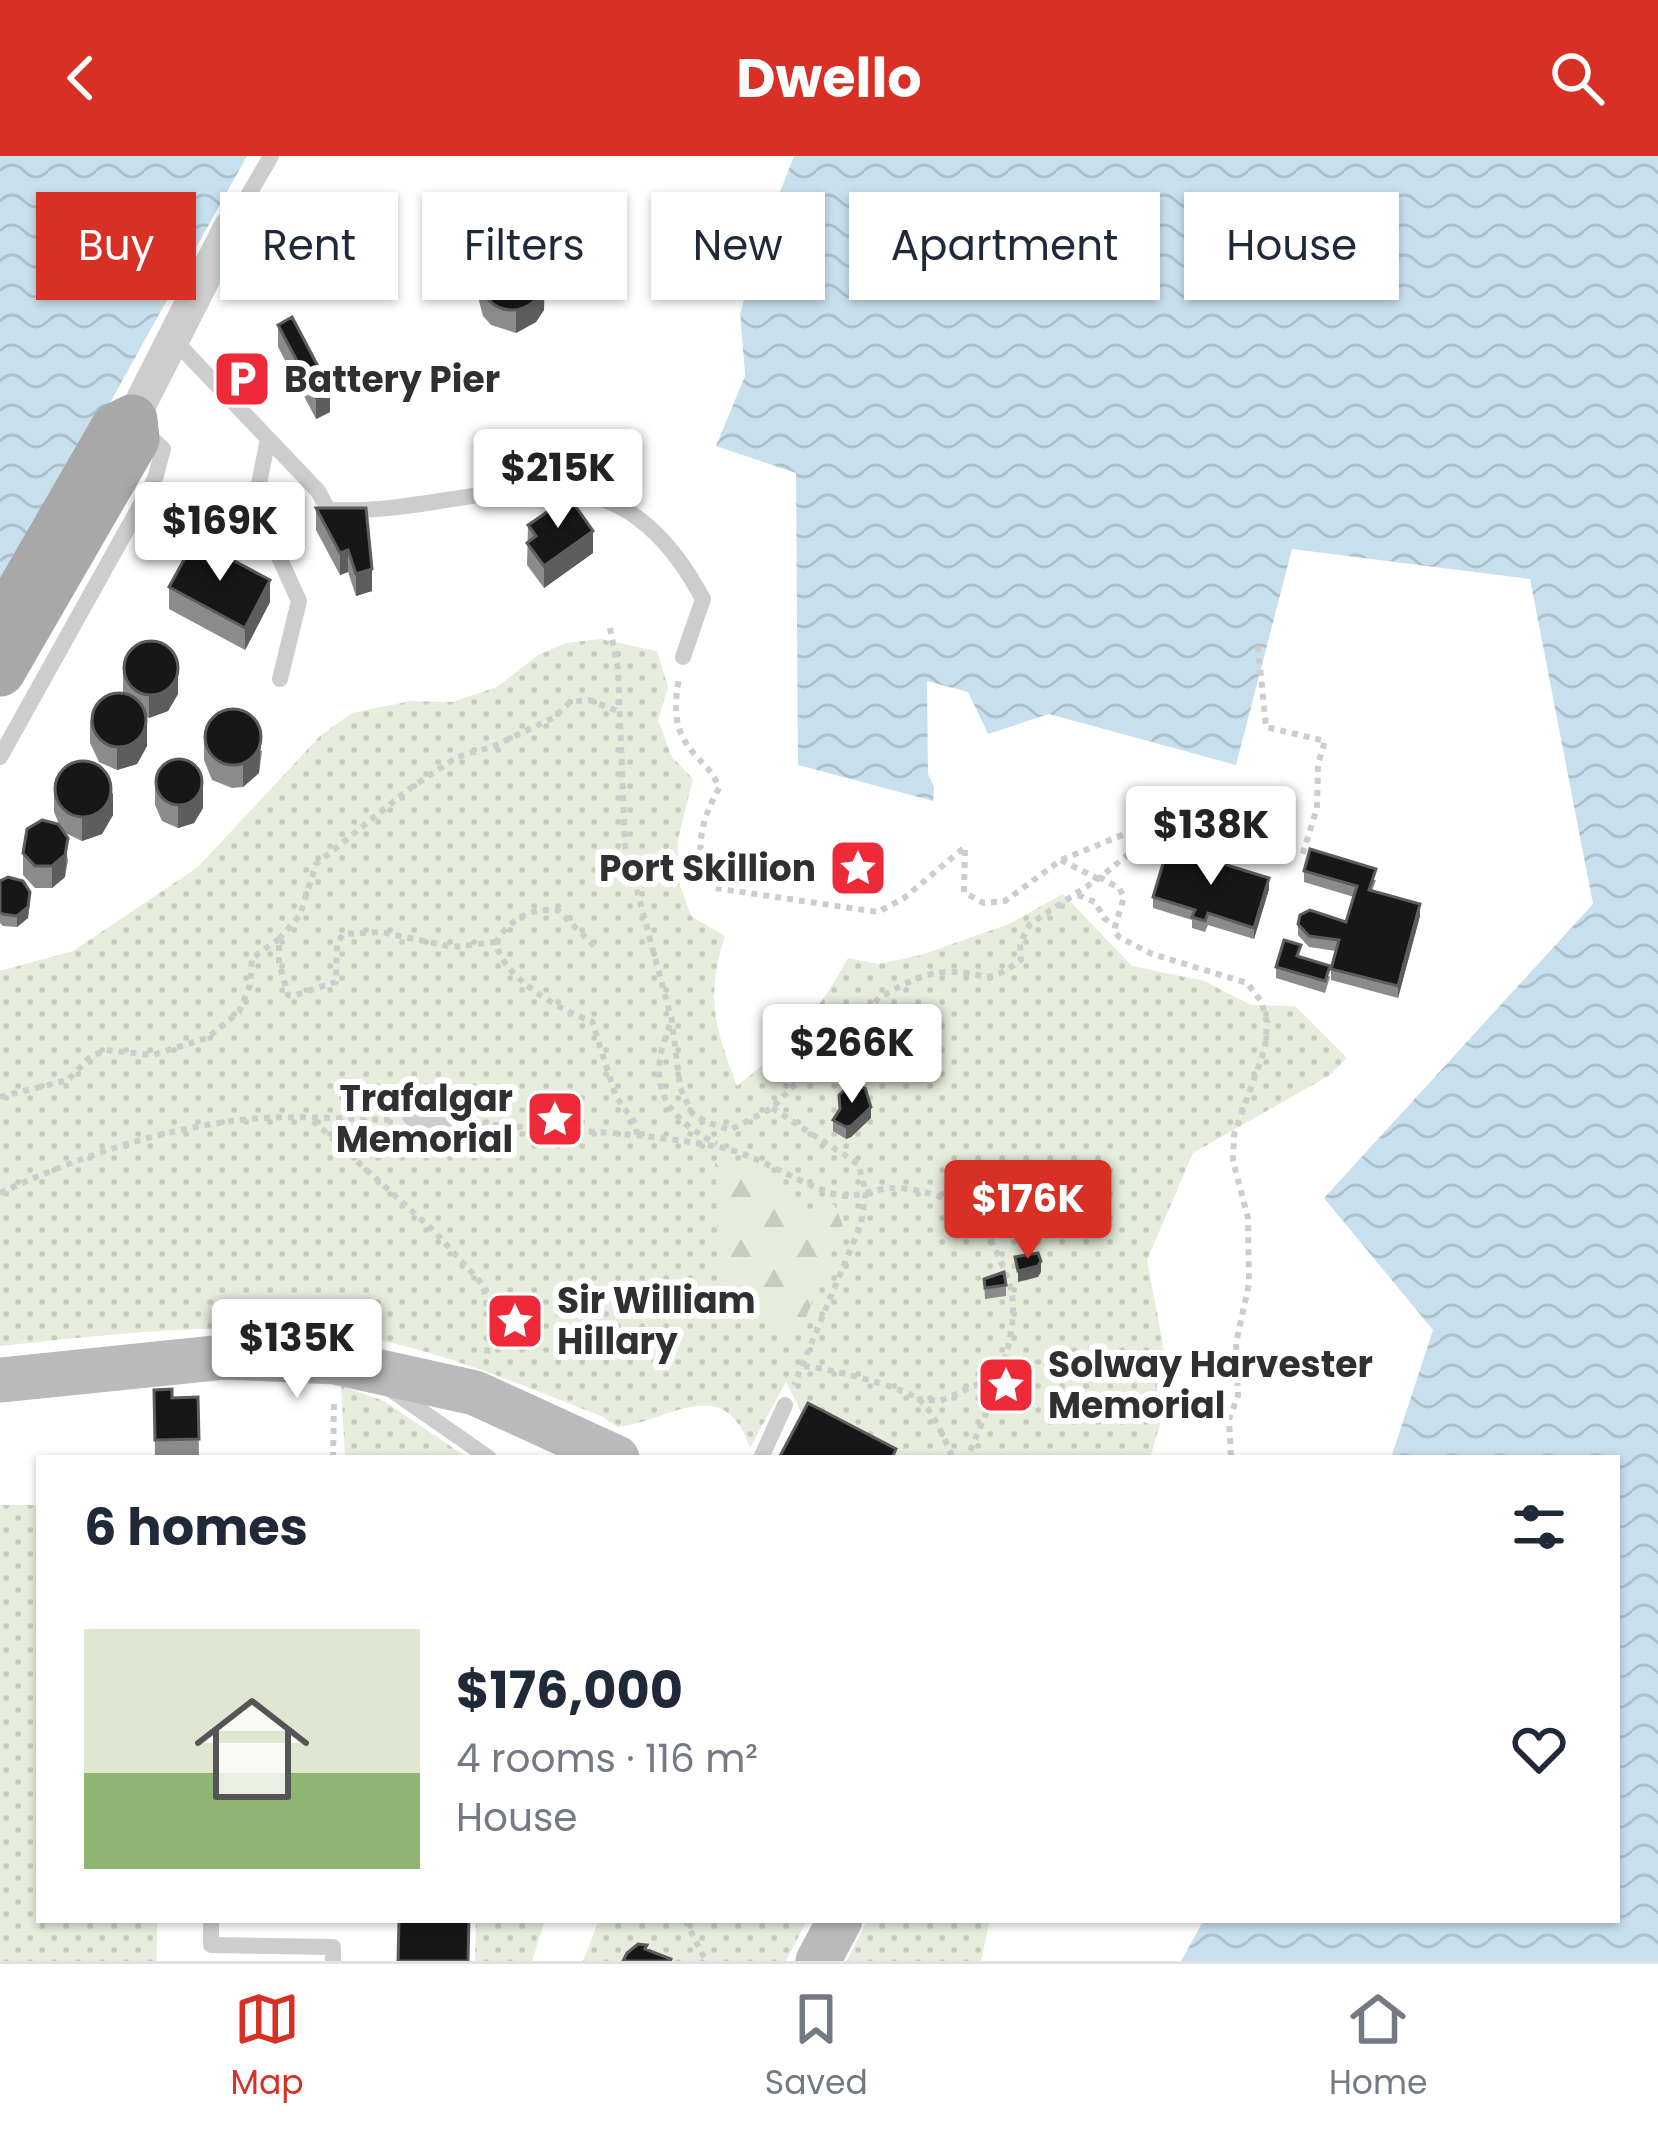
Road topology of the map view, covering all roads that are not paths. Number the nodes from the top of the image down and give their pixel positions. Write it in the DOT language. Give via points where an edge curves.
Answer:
graph roads {
  1 [pos="271,156"];
  2 [pos="250,192"];
  3 [pos="220,247"];
  4 [pos="173,339"];
  5 [pos="132,420"];
  6 [pos="268,439"];
  7 [pos="0,629"];
  8 [pos="682,657"];
  9 [pos="0,671"];
  10 [pos="280,679"];
  11 [pos="0,757"];
  12 [pos="356,1367"];
  13 [pos="0,1380"];
  14 [pos="785,1405"];
  15 [pos="485,1455"];
  16 [pos="610,1455"];
  17 [pos="762,1455"];
  18 [pos="211,1923"];
  19 [pos="838,1923"];
  20 [pos="333,1961"];
  21 [pos="818,1961"];
  1 -- 2 [label="lane"];
  3 -- 4 [label="street"];
  4 -- 5 [label="street"];
  4 -- 6 [label="lane"];
  5 -- 7 [label="main road" via="116,428"];
  5 -- 9 [label="main road" via="134,439"];
  5 -- 11 [label="lane" via="163,449 155,479"];
  6 -- 8 [label="lane" via="328,510 372,512 552,488 603,496 650,527 682,560 703,599"];
  6 -- 10 [label="lane" via="255,504 299,601"];
  12 -- 13 [label="main road" via="225,1357"];
  12 -- 15 [label="lane"];
  12 -- 16 [label="main road" via="475,1393"];
  14 -- 17 [label="lane"];
  18 -- 20 [label="lane" via="211,1945 333,1947"];
  19 -- 21 [label="main road"];
}
